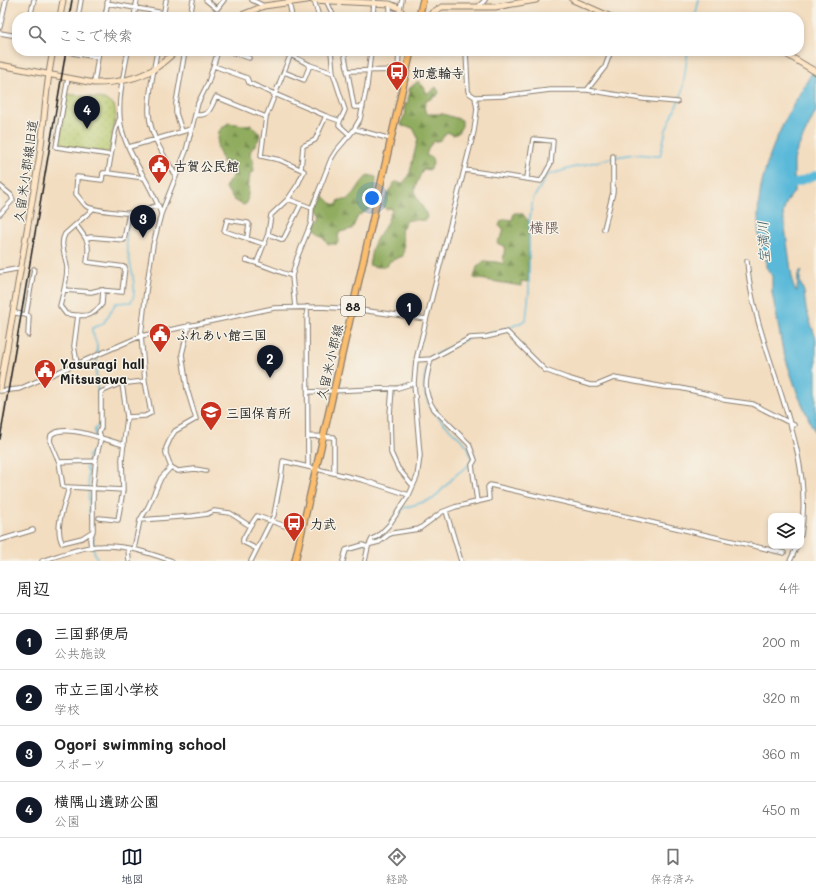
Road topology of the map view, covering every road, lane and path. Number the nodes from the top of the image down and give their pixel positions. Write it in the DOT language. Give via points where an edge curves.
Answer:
graph roads {
  1 [pos="6,0"];
  2 [pos="34,0"];
  3 [pos="63,0"];
  4 [pos="81,0"];
  5 [pos="137,0"];
  6 [pos="166,0"];
  7 [pos="193,0"];
  8 [pos="206,0"];
  9 [pos="224,0"];
  10 [pos="252,0"];
  11 [pos="271,0"];
  12 [pos="306,0"];
  13 [pos="315,0"];
  14 [pos="326,0"];
  15 [pos="402,0"];
  16 [pos="423,0"];
  17 [pos="485,0"];
  18 [pos="536,0"];
  19 [pos="573,0"];
  20 [pos="350,1"];
  21 [pos="107,2"];
  22 [pos="289,2"];
  23 [pos="374,2"];
  24 [pos="390,4"];
  25 [pos="266,6"];
  26 [pos="478,7"];
  27 [pos="135,8"];
  28 [pos="400,9"];
  29 [pos="31,12"];
  30 [pos="61,12"];
  31 [pos="79,12"];
  32 [pos="106,12"];
  33 [pos="135,12"];
  34 [pos="152,12"];
  35 [pos="164,12"];
  36 [pos="191,12"];
  37 [pos="250,12"];
  38 [pos="291,12"];
  39 [pos="318,12"];
  40 [pos="332,12"];
  41 [pos="373,12"];
  42 [pos="390,12"];
  43 [pos="402,12"];
  44 [pos="420,12"];
  45 [pos="433,12"];
  46 [pos="600,12"];
  47 [pos="0,27"];
  48 [pos="0,33"];
  49 [pos="12,35"];
  50 [pos="52,56"];
  51 [pos="92,56"];
  52 [pos="127,56"];
  53 [pos="156,56"];
  54 [pos="170,56"];
  55 [pos="184,56"];
  56 [pos="216,56"];
  57 [pos="243,56"];
  58 [pos="290,56"];
  59 [pos="297,56"];
  60 [pos="331,56"];
  61 [pos="345,56"];
  62 [pos="370,56"];
  63 [pos="399,56"];
  64 [pos="410,56"];
  65 [pos="466,56"];
  66 [pos="609,56"];
  67 [pos="791,56"];
  68 [pos="98,57"];
  69 [pos="249,58"];
  70 [pos="0,65"];
  71 [pos="310,65"];
  72 [pos="214,66"];
  73 [pos="154,69"];
  74 [pos="398,70"];
  75 [pos="407,70"];
  76 [pos="348,71"];
  77 [pos="369,71"];
  78 [pos="284,72"];
  79 [pos="816,72"];
  80 [pos="333,73"];
  81 [pos="48,74"];
  82 [pos="68,78"];
  83 [pos="123,81"];
  84 [pos="94,82"];
  85 [pos="587,90"];
  86 [pos="275,94"];
  87 [pos="475,97"];
  88 [pos="677,102"];
  89 [pos="363,107"];
  90 [pos="195,115"];
  91 [pos="326,116"];
  92 [pos="266,117"];
  93 [pos="120,119"];
  94 [pos="340,122"];
  95 [pos="191,129"];
  96 [pos="354,129"];
  97 [pos="182,131"];
  98 [pos="350,135"];
  99 [pos="156,139"];
  100 [pos="391,139"];
  101 [pos="129,147"];
  102 [pos="111,155"];
  103 [pos="613,156"];
  104 [pos="301,169"];
  105 [pos="464,170"];
  106 [pos="108,173"];
  107 [pos="176,176"];
  108 [pos="144,178"];
  109 [pos="527,178"];
  110 [pos="0,186"];
  111 [pos="288,199"];
  112 [pos="301,204"];
  113 [pos="159,206"];
  114 [pos="312,208"];
  115 [pos="94,209"];
  116 [pos="129,213"];
  117 [pos="0,214"];
  118 [pos="161,214"];
  119 [pos="76,225"];
  120 [pos="604,230"];
  121 [pos="268,234"];
  122 [pos="87,238"];
  123 [pos="247,238"];
  124 [pos="264,244"];
  125 [pos="246,260"];
  126 [pos="747,261"];
  127 [pos="257,262"];
  128 [pos="21,268"];
  129 [pos="34,270"];
  130 [pos="0,272"];
  131 [pos="292,276"];
  132 [pos="64,290"];
  133 [pos="103,290"];
  134 [pos="295,307"];
  135 [pos="307,307"];
  136 [pos="353,309"];
  137 [pos="13,312"];
  138 [pos="26,315"];
  139 [pos="78,315"];
  140 [pos="426,318"];
  141 [pos="189,325"];
  142 [pos="28,335"];
  143 [pos="141,336"];
  144 [pos="431,359"];
  145 [pos="416,360"];
  146 [pos="2,363"];
  147 [pos="77,363"];
  148 [pos="145,381"];
  149 [pos="414,383"];
  150 [pos="122,384"];
  151 [pos="392,388"];
  152 [pos="0,390"];
  153 [pos="333,391"];
  154 [pos="308,392"];
  155 [pos="127,417"];
  156 [pos="794,425"];
  157 [pos="308,436"];
  158 [pos="323,436"];
  159 [pos="101,438"];
  160 [pos="124,445"];
  161 [pos="96,461"];
  162 [pos="59,462"];
  163 [pos="171,467"];
  164 [pos="308,467"];
  165 [pos="315,469"];
  166 [pos="206,471"];
  167 [pos="334,473"];
  168 [pos="413,486"];
  169 [pos="69,487"];
  170 [pos="93,488"];
  171 [pos="123,490"];
  172 [pos="409,495"];
  173 [pos="477,501"];
  174 [pos="446,511"];
  175 [pos="99,518"];
  176 [pos="140,520"];
  177 [pos="804,521"];
  178 [pos="270,522"];
  179 [pos="250,526"];
  180 [pos="302,528"];
  181 [pos="34,530"];
  182 [pos="92,531"];
  183 [pos="0,540"];
  184 [pos="370,545"];
  185 [pos="90,548"];
  186 [pos="128,548"];
  187 [pos="134,549"];
  188 [pos="257,549"];
  189 [pos="796,549"];
  190 [pos="784,553"];
  191 [pos="42,561"];
  192 [pos="129,561"];
  193 [pos="172,561"];
  194 [pos="251,561"];
  195 [pos="295,561"];
  196 [pos="343,561"];
  197 [pos="365,561"];
  198 [pos="461,561"];
  199 [pos="790,561"];
  1 -- 47 [label="street"];
  2 -- 29 [label="street"];
  3 -- 30 [label="street"];
  4 -- 31 [label="street"];
  5 -- 27 [label="street"];
  6 -- 35 [label="street"];
  7 -- 36 [label="street"];
  8 -- 9 [label="street" via="217,9"];
  10 -- 25 [label="street"];
  11 -- 25 [label="street"];
  12 -- 22 [label="street"];
  13 -- 14 [label="street"];
  13 -- 39 [label="street"];
  14 -- 20 [label="street"];
  14 -- 40 [label="street"];
  15 -- 28 [label="street"];
  16 -- 44 [label="main road"];
  17 -- 26 [label="street"];
  18 -- 26 [label="street" via="495,7"];
  19 -- 46 [label="street"];
  20 -- 23 [label="street"];
  21 -- 27 [label="street"];
  21 -- 32 [label="street"];
  22 -- 25 [label="street"];
  22 -- 38 [label="street"];
  23 -- 24 [label="street"];
  23 -- 41 [label="street"];
  24 -- 28 [label="street"];
  24 -- 42 [label="street"];
  25 -- 37 [label="street"];
  26 -- 45 [label="street" via="442,6"];
  27 -- 33 [label="street"];
  27 -- 34 [label="street"];
  28 -- 43 [label="street"];
  48 -- 49 [label="street"];
  50 -- 81 [label="street, 久留米小郡線旧道"];
  51 -- 68 [label="street"];
  52 -- 83 [label="street"];
  53 -- 73 [label="street"];
  54 -- 73 [label="street"];
  55 -- 97 [label="street" via="176,103 176,113"];
  56 -- 72 [label="street"];
  57 -- 69 [label="street"];
  58 -- 78 [label="street"];
  59 -- 71 [label="street"];
  60 -- 80 [label="street"];
  61 -- 76 [label="street"];
  62 -- 77 [label="street"];
  63 -- 74 [label="street"];
  64 -- 75 [label="main road, 久留米小郡線 / 88"];
  65 -- 87 [label="street" via="468,91"];
  66 -- 85 [label="street" via="605,67"];
  67 -- 79 [label="street"];
  68 -- 84 [label="street"];
  70 -- 81 [label="street"];
  71 -- 78 [label="street" via="304,80"];
  71 -- 80 [label="street"];
  72 -- 86 [label="street" via="247,78 249,84"];
  72 -- 90 [label="street"];
  73 -- 83 [label="street"];
  73 -- 99 [label="street" via="149,113"];
  74 -- 75 [label="street"];
  74 -- 77 [label="street"];
  75 -- 100 [label="main road, 久留米小郡線 / 88"];
  76 -- 77 [label="street"];
  76 -- 89 [label="street" via="354,107"];
  77 -- 89 [label="street"];
  78 -- 86 [label="street"];
  80 -- 94 [label="street" via="345,110"];
  81 -- 82 [label="street"];
  81 -- 128 [label="street, 久留米小郡線旧道" via="42,141"];
  82 -- 84 [label="street"];
  82 -- 102 [label="street" via="56,147"];
  83 -- 84 [label="street"];
  83 -- 93 [label="street"];
  85 -- 87 [label="street" via="550,90"];
  85 -- 88 [label="street"];
  86 -- 91 [label="street"];
  86 -- 92 [label="street"];
  87 -- 105 [label="street" via="477,115"];
  89 -- 96 [label="street"];
  90 -- 92 [label="street" via="208,114 216,97"];
  90 -- 95 [label="street"];
  91 -- 94 [label="street"];
  91 -- 104 [label="street" via="315,140 303,146"];
  92 -- 104 [label="street" via="261,156 280,160"];
  93 -- 101 [label="street"];
  93 -- 102 [label="street"];
  94 -- 98 [label="street" via="339,125"];
  95 -- 97 [label="street"];
  95 -- 107 [label="street"];
  96 -- 98 [label="street"];
  96 -- 100 [label="street"];
  97 -- 99 [label="street"];
  98 -- 114 [label="street" via="331,159"];
  99 -- 101 [label="street"];
  99 -- 107 [label="street"];
  100 -- 136 [label="main road, 久留米小郡線 / 88"];
  101 -- 108 [label="street"];
  102 -- 106 [label="street"];
  103 -- 120 [label="street" via="613,192"];
  104 -- 111 [label="street" via="304,170 298,184"];
  105 -- 109 [label="street"];
  105 -- 140 [label="street"];
  106 -- 108 [label="street"];
  106 -- 115 [label="street" via="102,173 102,180 78,177 76,194 86,207"];
  107 -- 118 [label="street"];
  108 -- 113 [label="street"];
  109 -- 109 [label="street" via="541,181 551,163 553,141 533,139"];
  110 -- 117 [label="street" via="13,200"];
  111 -- 112 [label="street"];
  111 -- 121 [label="street" via="271,214"];
  112 -- 114 [label="street"];
  112 -- 121 [label="street" via="283,240"];
  113 -- 116 [label="street"];
  113 -- 118 [label="street"];
  114 -- 131 [label="street" via="311,223"];
  115 -- 116 [label="street"];
  115 -- 119 [label="street"];
  116 -- 122 [label="street" via="124,240"];
  118 -- 143 [label="street" via="153,245"];
  119 -- 122 [label="street"];
  119 -- 132 [label="street" via="63,238 67,268"];
  121 -- 124 [label="street"];
  122 -- 133 [label="street" via="87,262 125,267 122,292"];
  123 -- 123 [label="street" via="224,231 226,220 248,223"];
  123 -- 124 [label="street"];
  124 -- 127 [label="street"];
  125 -- 127 [label="street"];
  126 -- 156 [label="street" via="750,292"];
  127 -- 131 [label="street"];
  128 -- 130 [label="street"];
  128 -- 137 [label="street, 久留米小郡線旧道"];
  129 -- 138 [label="street"];
  131 -- 134 [label="street"];
  132 -- 133 [label="street"];
  132 -- 139 [label="street" via="60,306 66,314"];
  133 -- 139 [label="street" via="100,307 90,315"];
  134 -- 135 [label="street"];
  134 -- 141 [label="street" via="274,308"];
  135 -- 136 [label="street"];
  135 -- 154 [label="street"];
  136 -- 140 [label="street"];
  136 -- 153 [label="main road, 久留米小郡線 / 88"];
  137 -- 138 [label="street"];
  137 -- 146 [label="street, 久留米小郡線旧道"];
  138 -- 142 [label="street" via="29,316"];
  139 -- 147 [label="street" via="74,346"];
  140 -- 145 [label="street"];
  141 -- 143 [label="street"];
  141 -- 163 [label="street" via="182,354 187,389 196,419 175,431 171,437 166,454"];
  143 -- 147 [label="street"];
  143 -- 148 [label="street"];
  144 -- 145 [label="street"];
  144 -- 156 [label="street" via="470,338 507,332 545,370 561,376 597,385 614,378 680,388 724,400 753,404"];
  144 -- 173 [label="street" via="426,382 431,405 469,444 475,460 472,465"];
  145 -- 149 [label="street"];
  146 -- 152 [label="street, 久留米小郡線旧道"];
  147 -- 152 [label="street" via="19,389"];
  148 -- 150 [label="street"];
  148 -- 155 [label="street" via="151,413"];
  149 -- 151 [label="street"];
  149 -- 168 [label="street" via="420,456"];
  150 -- 155 [label="street"];
  150 -- 159 [label="street" via="101,392"];
  151 -- 153 [label="street"];
  151 -- 168 [label="street" via="391,453"];
  153 -- 154 [label="street"];
  153 -- 158 [label="main road, 久留米小郡線 / 88"];
  154 -- 157 [label="street"];
  155 -- 160 [label="street"];
  156 -- 177 [label="street" via="804,464"];
  157 -- 158 [label="street"];
  157 -- 164 [label="street"];
  158 -- 165 [label="main road, 久留米小郡線 / 88"];
  158 -- 167 [label="street" via="334,437"];
  159 -- 160 [label="street"];
  159 -- 161 [label="street"];
  159 -- 162 [label="street" via="87,433 54,432 50,435 50,441"];
  160 -- 171 [label="street"];
  161 -- 162 [label="street"];
  161 -- 170 [label="street"];
  162 -- 169 [label="street" via="63,487"];
  163 -- 166 [label="street" via="178,471"];
  163 -- 176 [label="street" via="161,478"];
  164 -- 165 [label="street"];
  164 -- 178 [label="street" via="283,461 274,515"];
  165 -- 167 [label="street"];
  165 -- 180 [label="main road, 久留米小郡線 / 88"];
  167 -- 172 [label="street"];
  168 -- 172 [label="street"];
  169 -- 170 [label="street"];
  169 -- 182 [label="street" via="61,515 59,536 62,542 82,538"];
  170 -- 171 [label="street"];
  170 -- 182 [label="street"];
  171 -- 175 [label="street" via="118,520"];
  172 -- 184 [label="street" via="389,525 372,539"];
  173 -- 174 [label="street"];
  173 -- 190 [label="street" via="489,499 490,485"];
  174 -- 184 [label="street" via="419,529 393,533"];
  174 -- 198 [label="street"];
  176 -- 179 [label="street" via="193,516 214,511 230,513"];
  176 -- 187 [label="street"];
  178 -- 179 [label="street" via="257,516"];
  178 -- 180 [label="street"];
  178 -- 188 [label="street"];
  179 -- 188 [label="street" via="243,542"];
  180 -- 195 [label="main road, 久留米小郡線 / 88"];
  181 -- 183 [label="street"];
  182 -- 185 [label="street"];
  184 -- 196 [label="street" via="346,550"];
  184 -- 197 [label="street"];
  185 -- 186 [label="street"];
  185 -- 191 [label="street"];
  186 -- 187 [label="street"];
  186 -- 192 [label="street"];
  187 -- 193 [label="street"];
  188 -- 194 [label="street"];
  189 -- 199 [label="street"];
}
